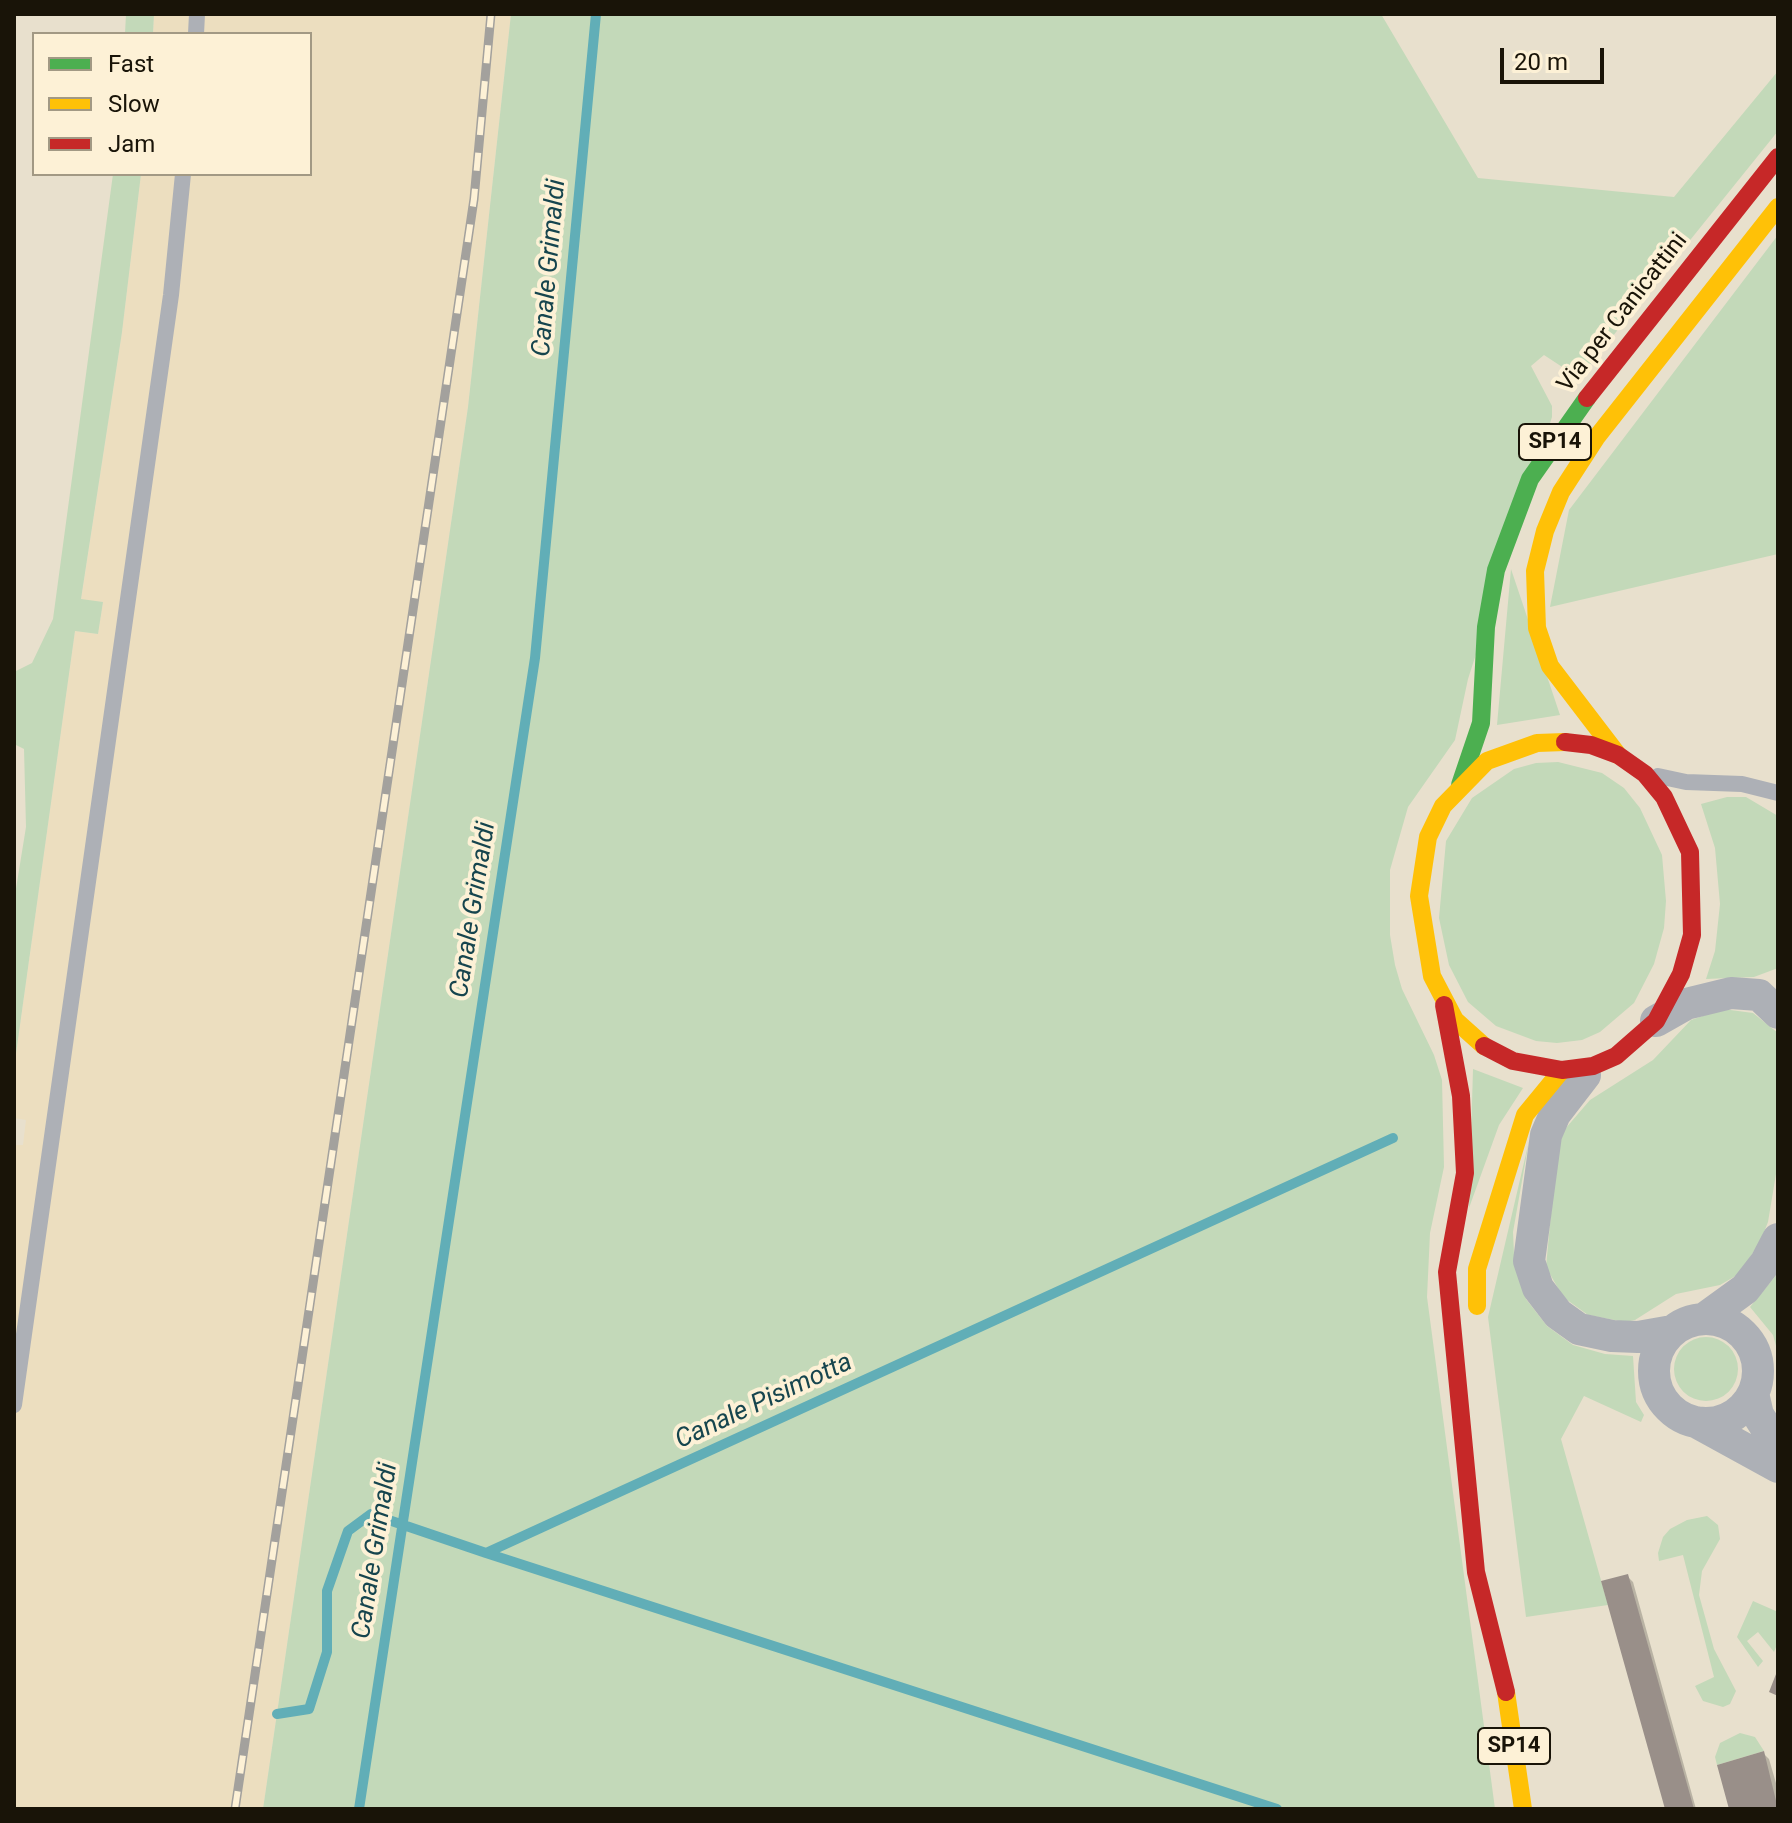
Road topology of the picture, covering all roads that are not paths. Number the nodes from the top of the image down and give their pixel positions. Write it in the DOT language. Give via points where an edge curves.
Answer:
graph roads {
  1 [pos="1778,157"];
  2 [pos="183,176"];
  3 [pos="1778,207"];
  4 [pos="1618,755"];
  5 [pos="1645,774"];
  6 [pos="1460,785"];
  7 [pos="1778,793"];
  8 [pos="1772,997"];
  9 [pos="1444,1002"];
  10 [pos="1656,1021"];
  11 [pos="1578,1068"];
  12 [pos="1778,1239"];
  13 [pos="1705,1318"];
  14 [pos="1476,1320"];
  15 [pos="1672,1331"];
  16 [pos="1753,1393"];
  17 [pos="14,1405"];
  18 [pos="1696,1422"];
  19 [pos="1778,1446"];
  20 [pos="1778,1467"];
  21 [pos="1505,1611"];
  22 [pos="1505,1683"];
  23 [pos="1523,1809"];
  1 -- 6 [label="main road, Via per Canicattini / SP14" via="1624,348 1530,479 1496,570 1486,627 1481,723"];
  2 -- 17 [label="lane" via="171,295"];
  3 -- 4 [label="main road, SP14" via="1596,438 1561,492 1545,531 1535,571 1537,628 1562,685"];
  4 -- 5 [label="main road"];
  4 -- 6 [label="main road" via="1591,745 1537,743 1487,761"];
  5 -- 7 [label="lane"];
  5 -- 10 [label="main road" via="1678,822 1690,852 1693,880 1692,935 1670,1000"];
  6 -- 9 [label="main road" via="1428,837 1419,896 1425,950"];
  8 -- 10 [label="street" via="1708,997"];
  9 -- 11 [label="main road" via="1455,1020 1489,1050 1525,1065"];
  9 -- 22 [label="main road" via="1461,1096 1465,1173 1447,1272 1476,1572"];
  10 -- 11 [label="main road" via="1616,1056"];
  11 -- 14 [label="main road" via="1525,1115 1477,1269"];
  11 -- 15 [label="street" via="1546,1135 1529,1261 1538,1288 1558,1314 1579,1329 1638,1337"];
  12 -- 13 [label="street" via="1745,1289"];
  13 -- 15 [label="street"];
  13 -- 16 [label="street" via="1730,1325 1750,1342 1758,1376"];
  15 -- 18 [label="street" via="1661,1344 1654,1376 1667,1406"];
  16 -- 18 [label="street" via="1730,1418"];
  16 -- 19 [label="street" via="1758,1415"];
  18 -- 20 [label="street"];
  21 -- 22 [label="main road"];
  22 -- 23 [label="main road, SP14"];
}
